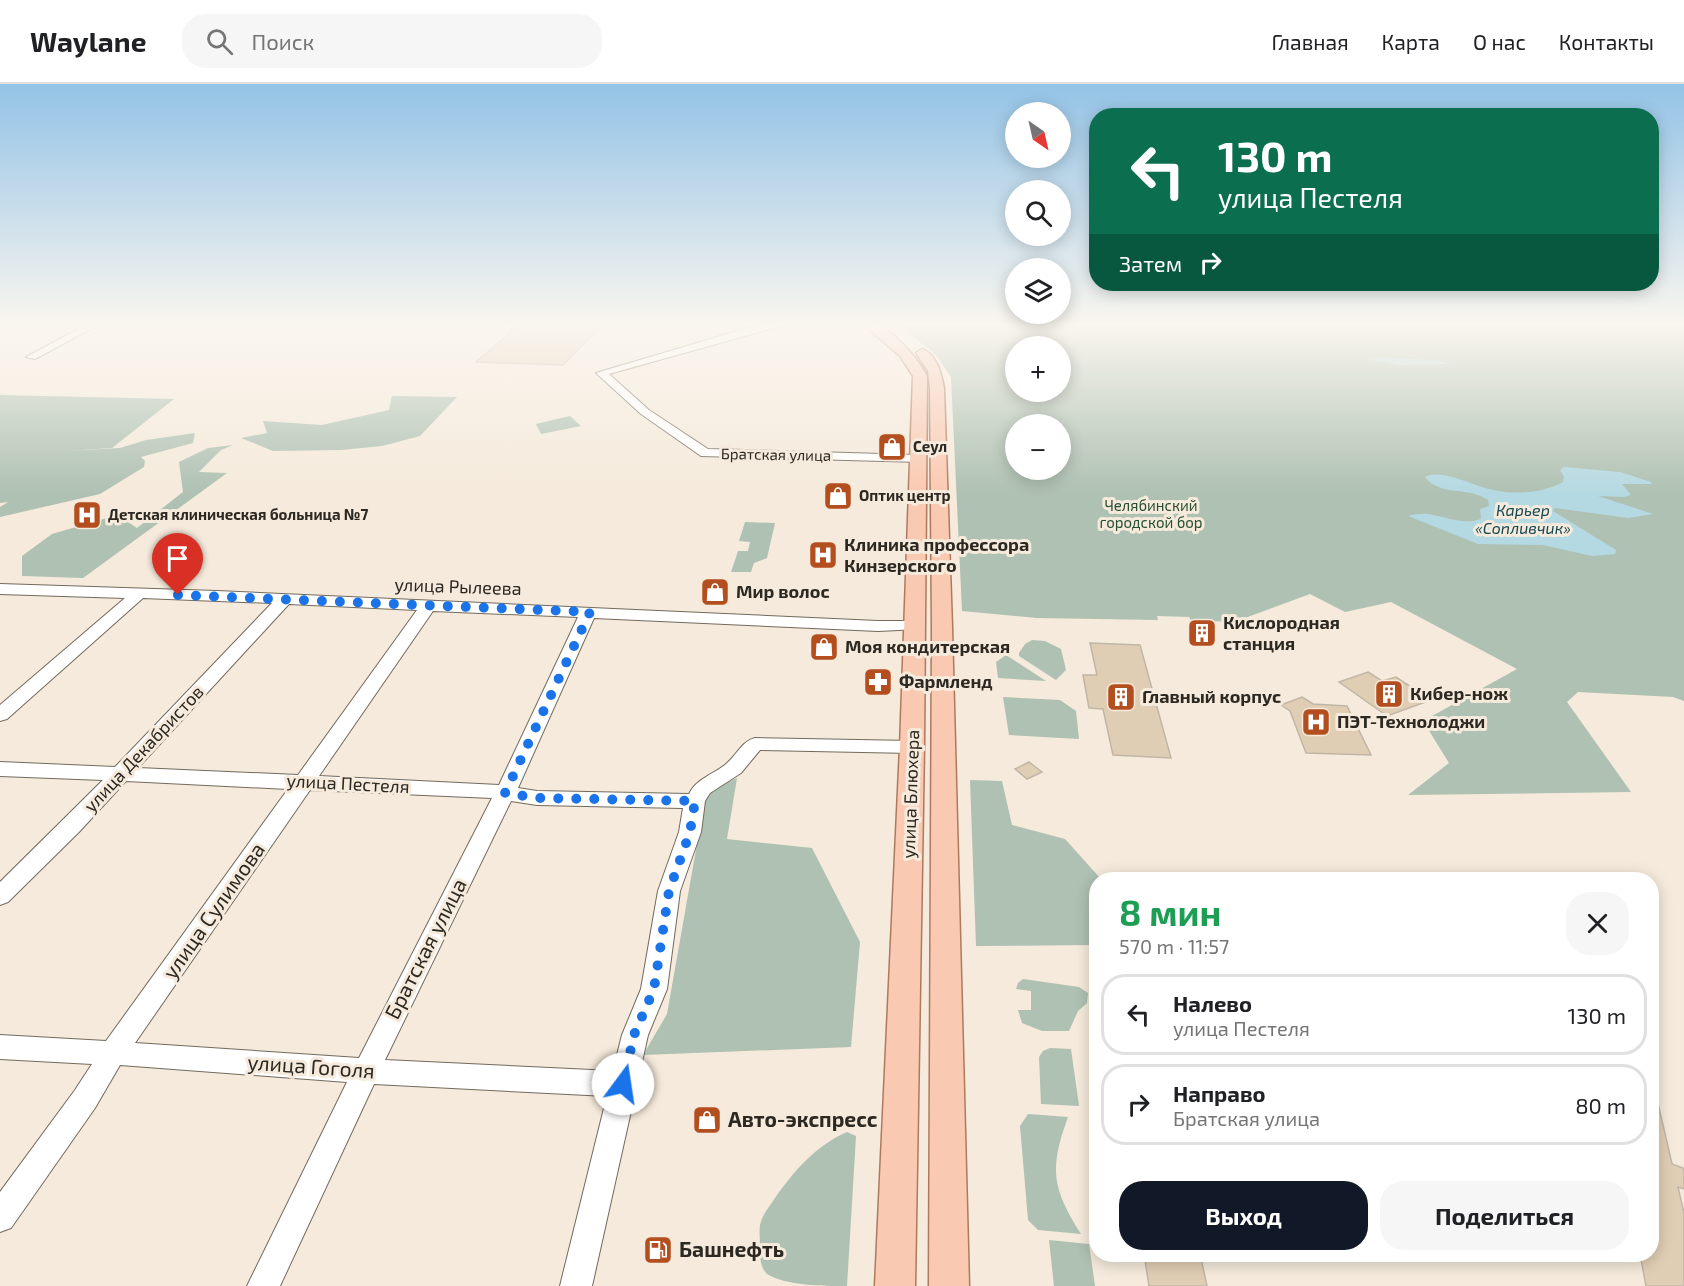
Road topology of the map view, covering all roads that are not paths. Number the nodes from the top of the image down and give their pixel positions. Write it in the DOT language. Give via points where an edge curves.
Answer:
graph roads {
  1 [pos="609,380"];
  2 [pos="920,380"];
  3 [pos="935,380"];
  4 [pos="917,459"];
  5 [pos="0,589"];
  6 [pos="139,594"];
  7 [pos="285,599"];
  8 [pos="429,605"];
  9 [pos="590,612"];
  10 [pos="914,625"];
  11 [pos="942,627"];
  12 [pos="0,715"];
  13 [pos="912,747"];
  14 [pos="0,769"];
  15 [pos="119,775"];
  16 [pos="305,782"];
  17 [pos="505,793"];
  18 [pos="695,801"];
  19 [pos="0,896"];
  20 [pos="0,1047"];
  21 [pos="113,1053"];
  22 [pos="366,1071"];
  23 [pos="623,1084"];
  24 [pos="0,1217"];
  25 [pos="263,1286"];
  26 [pos="576,1286"];
  27 [pos="895,1286"];
  28 [pos="949,1286"];
  1 -- 4 [label="street, Братская улица" via="645,412 705,453"];
  2 -- 4 [label="main road, улица Блюхера"];
  3 -- 11 [label="main road, улица Блюхера"];
  4 -- 10 [label="main road, улица Блюхера"];
  5 -- 6 [label="street, улица Рылеева"];
  6 -- 7 [label="street, улица Рылеева"];
  6 -- 12 [label="street"];
  7 -- 8 [label="street, улица Рылеева"];
  7 -- 15 [label="street, улица Декабристов"];
  8 -- 9 [label="street, улица Рылеева"];
  8 -- 16 [label="street, улица Сулимова"];
  9 -- 10 [label="street, улица Рылеева"];
  9 -- 17 [label="street, Братская улица"];
  10 -- 11 [label="main road"];
  10 -- 13 [label="main road, улица Блюхера"];
  11 -- 28 [label="main road, улица Блюхера"];
  13 -- 18 [label="street" via="755,744 734,768 702,788"];
  13 -- 27 [label="main road, улица Блюхера"];
  14 -- 15 [label="street, улица Пестеля"];
  15 -- 16 [label="street, улица Пестеля"];
  15 -- 19 [label="street, улица Декабристов"];
  16 -- 17 [label="street, улица Пестеля"];
  16 -- 21 [label="street, улица Сулимова"];
  17 -- 18 [label="street, улица Пестеля" via="537,798"];
  17 -- 22 [label="street, Братская улица"];
  18 -- 23 [label="street" via="690,832 669,891 654,989 634,1035"];
  20 -- 21 [label="street, улица Гоголя"];
  21 -- 22 [label="street, улица Гоголя"];
  21 -- 24 [label="street, улица Сулимова" via="85,1099"];
  22 -- 23 [label="street, улица Гоголя"];
  22 -- 25 [label="street, Братская улица"];
  23 -- 26 [label="street"];
}
